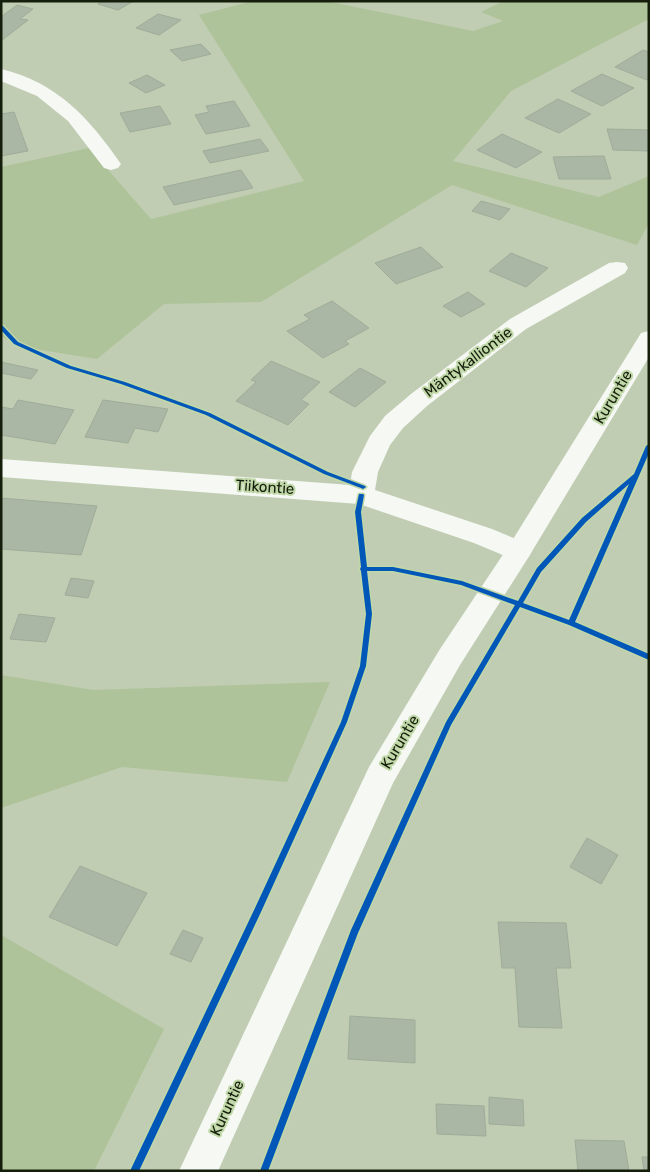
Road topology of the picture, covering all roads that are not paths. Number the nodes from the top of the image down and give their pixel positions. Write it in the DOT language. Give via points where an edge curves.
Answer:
graph roads {
  1 [pos="1,74"];
  2 [pos="111,164"];
  3 [pos="617,268"];
  4 [pos="649,338"];
  5 [pos="1,468"];
  6 [pos="361,495"];
  7 [pos="519,551"];
  8 [pos="198,1171"];
  1 -- 2 [label="street" via="44,92 75,117"];
  3 -- 6 [label="street, Mäntykalliontie" via="518,324 394,422 379,442 364,472"];
  4 -- 7 [label="street, Kuruntie"];
  5 -- 6 [label="street, Tiikontie"];
  6 -- 7 [label="street, Tiikontie"];
  7 -- 8 [label="street, Kuruntie" via="450,657 380,776"];
}
